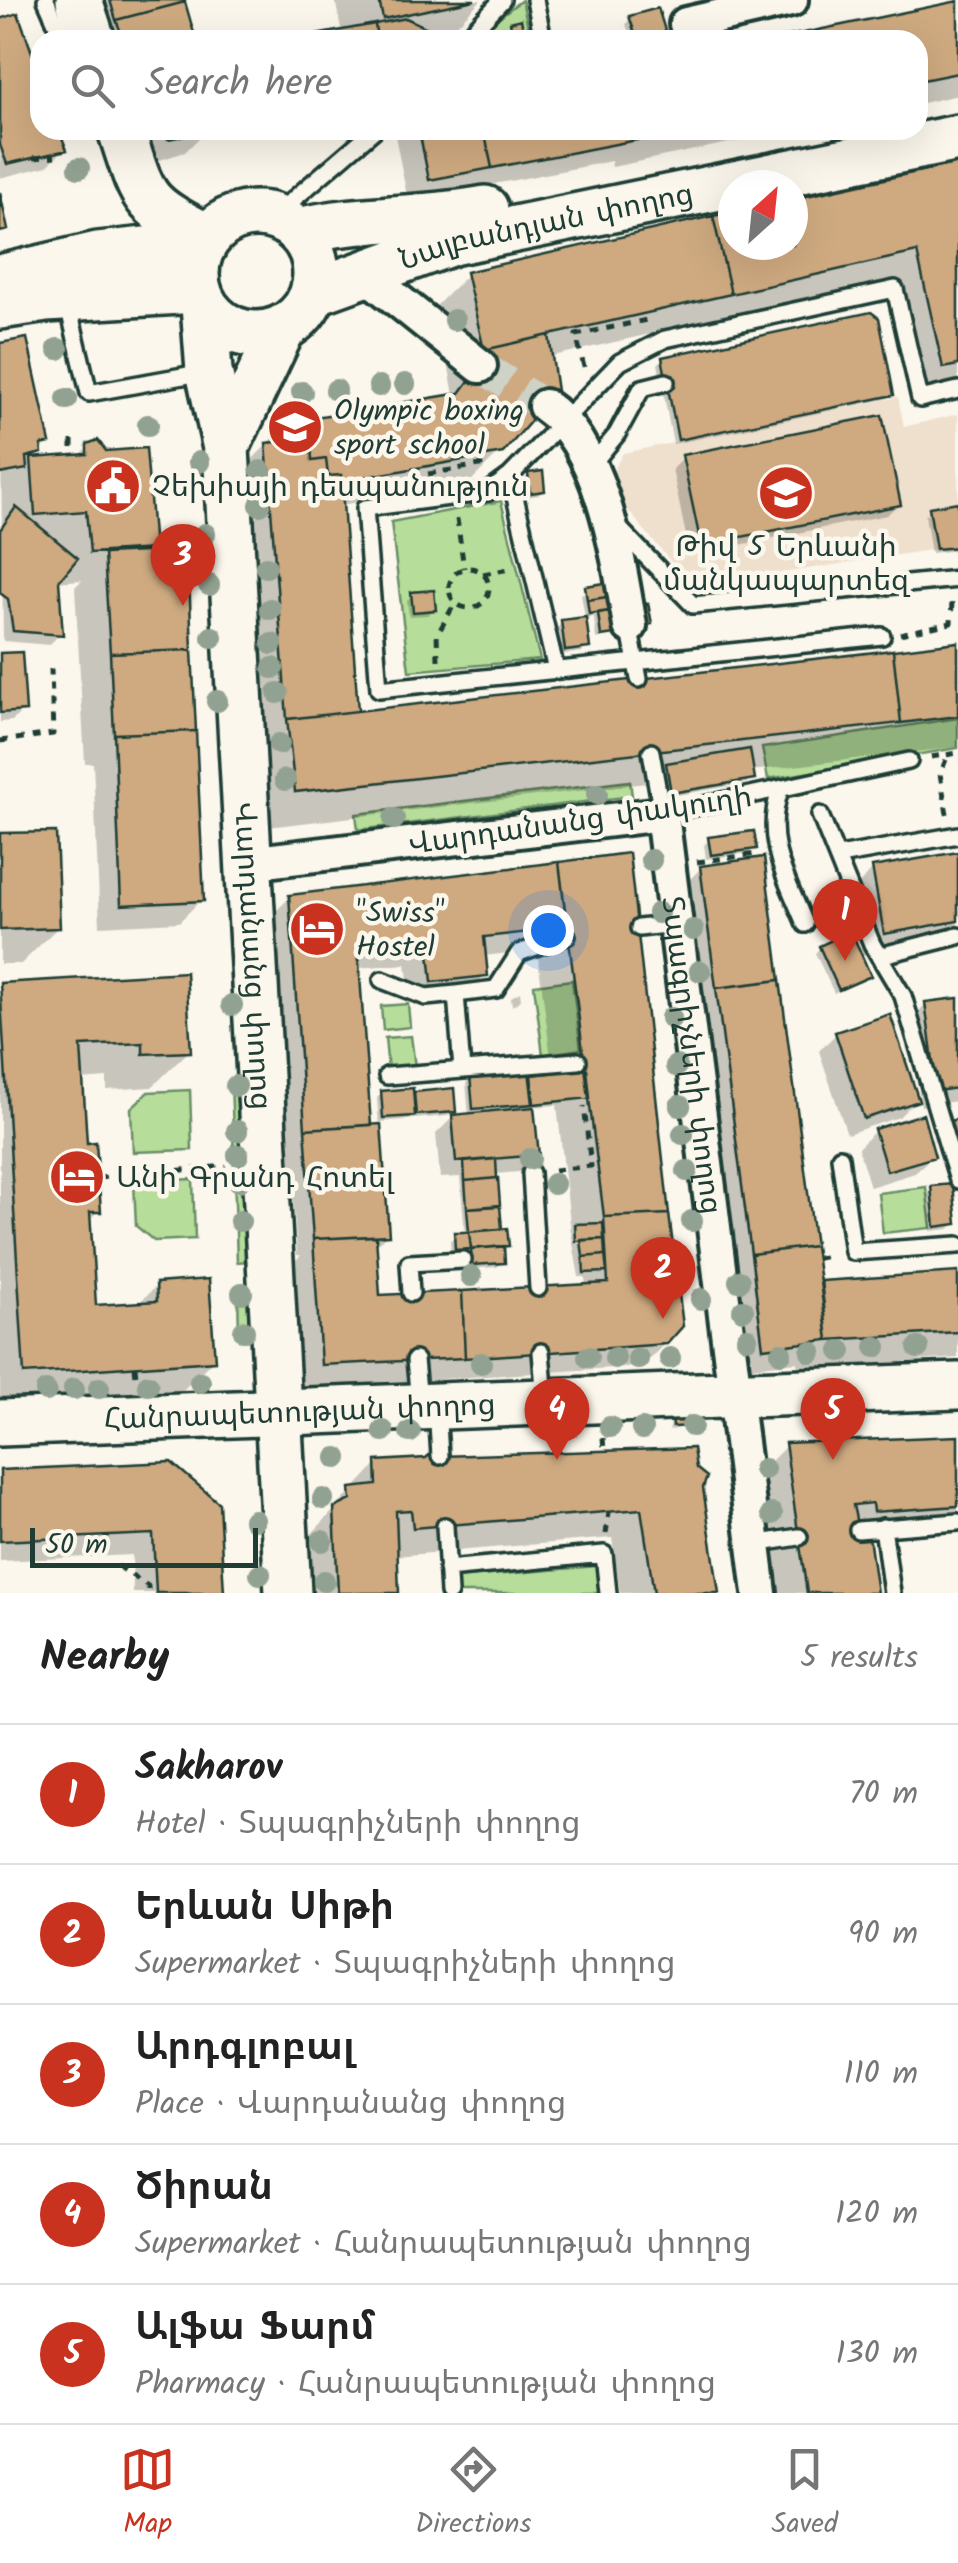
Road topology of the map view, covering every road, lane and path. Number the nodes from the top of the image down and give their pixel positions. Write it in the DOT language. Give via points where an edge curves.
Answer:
graph roads {
  1 [pos="46,0"];
  2 [pos="79,0"];
  3 [pos="502,0"];
  4 [pos="535,0"];
  5 [pos="792,0"];
  6 [pos="686,24"];
  7 [pos="59,30"];
  8 [pos="89,30"];
  9 [pos="474,30"];
  10 [pos="541,30"];
  11 [pos="958,115"];
  12 [pos="928,121"];
  13 [pos="958,138"];
  14 [pos="123,140"];
  15 [pos="365,140"];
  16 [pos="833,140"];
  17 [pos="55,156"];
  18 [pos="34,158"];
  19 [pos="286,224"];
  20 [pos="205,241"];
  21 [pos="365,274"];
  22 [pos="0,278"];
  23 [pos="314,292"];
  24 [pos="200,297"];
  25 [pos="66,298"];
  26 [pos="0,306"];
  27 [pos="282,329"];
  28 [pos="480,366"];
  29 [pos="209,371"];
  30 [pos="666,382"];
  31 [pos="958,390"];
  32 [pos="555,412"];
  33 [pos="72,440"];
  34 [pos="226,448"];
  35 [pos="72,455"];
  36 [pos="489,463"];
  37 [pos="588,469"];
  38 [pos="417,476"];
  39 [pos="510,476"];
  40 [pos="454,496"];
  41 [pos="612,519"];
  42 [pos="464,569"];
  43 [pos="955,580"];
  44 [pos="456,604"];
  45 [pos="631,634"];
  46 [pos="901,634"];
  47 [pos="882,636"];
  48 [pos="52,669"];
  49 [pos="556,670"];
  50 [pos="638,670"];
  51 [pos="439,682"];
  52 [pos="0,741"];
  53 [pos="651,752"];
  54 [pos="958,753"];
  55 [pos="948,755"];
  56 [pos="929,758"];
  57 [pos="909,760"];
  58 [pos="780,790"];
  59 [pos="662,814"];
  60 [pos="820,815"];
  61 [pos="952,836"];
  62 [pos="776,851"];
  63 [pos="838,856"];
  64 [pos="248,863"];
  65 [pos="690,863"];
  66 [pos="674,924"];
  67 [pos="805,924"];
  68 [pos="639,928"];
  69 [pos="568,936"];
  70 [pos="958,936"];
  71 [pos="876,950"];
  72 [pos="382,980"];
  73 [pos="456,994"];
  74 [pos="578,1061"];
  75 [pos="462,1070"];
  76 [pos="387,1076"];
  77 [pos="584,1106"];
  78 [pos="840,1158"];
  79 [pos="201,1168"];
  80 [pos="531,1173"];
  81 [pos="98,1178"];
  82 [pos="958,1180"];
  83 [pos="946,1226"];
  84 [pos="954,1246"];
  85 [pos="463,1260"];
  86 [pos="538,1288"];
  87 [pos="411,1294"];
  88 [pos="541,1352"];
  89 [pos="415,1360"];
  90 [pos="135,1367"];
  91 [pos="136,1377"];
  92 [pos="958,1386"];
  93 [pos="733,1394"];
  94 [pos="544,1399"];
  95 [pos="428,1405"];
  96 [pos="277,1410"];
  97 [pos="0,1424"];
  98 [pos="603,1438"];
  99 [pos="604,1451"];
  100 [pos="440,1456"];
  101 [pos="958,1522"];
  102 [pos="445,1526"];
  103 [pos="883,1527"];
  104 [pos="858,1530"];
  105 [pos="799,1537"];
  106 [pos="754,1544"];
  107 [pos="118,1566"];
  108 [pos="448,1570"];
  109 [pos="148,1593"];
  110 [pos="288,1593"];
  111 [pos="449,1593"];
  112 [pos="608,1593"];
  113 [pos="760,1593"];
  114 [pos="892,1593"];
  1 -- 7 [label="lane"];
  2 -- 8 [label="street"];
  3 -- 9 [label="lane"];
  4 -- 10 [label="lane"];
  5 -- 6 [label="street"];
  11 -- 12 [label="street"];
  13 -- 21 [label="street, Նալբանդյան փողոց" via="452,242"];
  14 -- 20 [label="street" via="144,199"];
  15 -- 19 [label="lane"];
  16 -- 19 [label="street, Նալբանդյան փողոց" via="447,216"];
  17 -- 18 [label="path"];
  19 -- 20 [label="street" via="259,213 230,219"];
  19 -- 23 [label="street" via="315,260"];
  20 -- 22 [label="street" via="98,255"];
  20 -- 24 [label="street" via="195,266"];
  21 -- 23 [label="street, Նալբանդյան փողոց"];
  21 -- 28 [label="street"];
  23 -- 27 [label="street"];
  24 -- 25 [label="street"];
  24 -- 27 [label="street" via="228,328 246,334"];
  24 -- 29 [label="street"];
  25 -- 26 [label="street"];
  25 -- 29 [label="lane" via="89,393"];
  27 -- 34 [label="street, Վարդանանց փողոց"];
  29 -- 34 [label="street"];
  30 -- 37 [label="lane" via="642,388"];
  31 -- 32 [label="lane" via="920,399 895,289 665,338 620,362"];
  32 -- 37 [label="street"];
  32 -- 39 [label="lane"];
  33 -- 35 [label="path"];
  34 -- 64 [label="street, Վարդանանց փողոց"];
  36 -- 38 [label="path"];
  37 -- 41 [label="street"];
  39 -- 40 [label="lane" via="488,492"];
  39 -- 49 [label="lane"];
  40 -- 42 [label="path"];
  40 -- 51 [label="lane" via="364,508 379,688"];
  41 -- 43 [label="lane" via="693,605"];
  41 -- 45 [label="street"];
  42 -- 44 [label="path" via="449,583"];
  42 -- 44 [label="path" via="483,574 488,593 475,607"];
  43 -- 46 [label="path" via="951,623"];
  44 -- 51 [label="path" via="437,635"];
  45 -- 50 [label="lane"];
  47 -- 50 [label="lane"];
  48 -- 52 [label="path" via="53,734"];
  49 -- 50 [label="lane"];
  49 -- 51 [label="lane"];
  53 -- 59 [label="lane"];
  54 -- 55 [label="path"];
  55 -- 56 [label="path"];
  55 -- 61 [label="path" via="940,774"];
  57 -- 58 [label="lane, Վարդանանց փակուղի"];
  58 -- 59 [label="lane, Վարդանանց փակուղի"];
  58 -- 62 [label="lane" via="770,819"];
  59 -- 64 [label="street, Վարդանանց փակուղի"];
  59 -- 66 [label="street, Տպագրիչների փողոց"];
  60 -- 63 [label="lane"];
  61 -- 63 [label="lane"];
  62 -- 65 [label="path"];
  62 -- 67 [label="lane"];
  63 -- 71 [label="lane"];
  64 -- 96 [label="street, Վարդանանց փողոց"];
  66 -- 68 [label="lane"];
  66 -- 93 [label="street, Տպագրիչների փողոց"];
  69 -- 73 [label="lane" via="518,953 496,989"];
  70 -- 71 [label="lane"];
  71 -- 82 [label="lane" via="903,996"];
  72 -- 73 [label="lane" via="426,997"];
  73 -- 75 [label="lane"];
  74 -- 75 [label="lane"];
  75 -- 76 [label="lane"];
  77 -- 80 [label="path" via="591,1166"];
  78 -- 84 [label="lane" via="853,1252"];
  79 -- 81 [label="path"];
  80 -- 86 [label="lane"];
  83 -- 84 [label="lane"];
  85 -- 87 [label="lane" via="409,1263"];
  88 -- 94 [label="lane"];
  89 -- 95 [label="lane"];
  90 -- 91 [label="path"];
  92 -- 93 [label="street, Հանրապետության փողոց"];
  93 -- 94 [label="street, Հանրապետության փողոց"];
  93 -- 106 [label="street, Տպագրիչների փողոց"];
  94 -- 95 [label="street, Հանրապետության փողոց"];
  95 -- 96 [label="street, Հանրապետության փողոց"];
  95 -- 100 [label="lane"];
  96 -- 97 [label="street, Հանրապետության փողոց"];
  96 -- 110 [label="street, Վարդանանց փողոց"];
  98 -- 99 [label="path"];
  101 -- 103 [label="lane"];
  102 -- 108 [label="lane"];
  103 -- 104 [label="lane"];
  103 -- 114 [label="lane"];
  105 -- 106 [label="lane"];
  106 -- 113 [label="street, Տպագրիչների փողոց"];
  107 -- 109 [label="path" via="148,1586"];
  108 -- 111 [label="lane"];
  108 -- 112 [label="lane" via="604,1554"];
}
